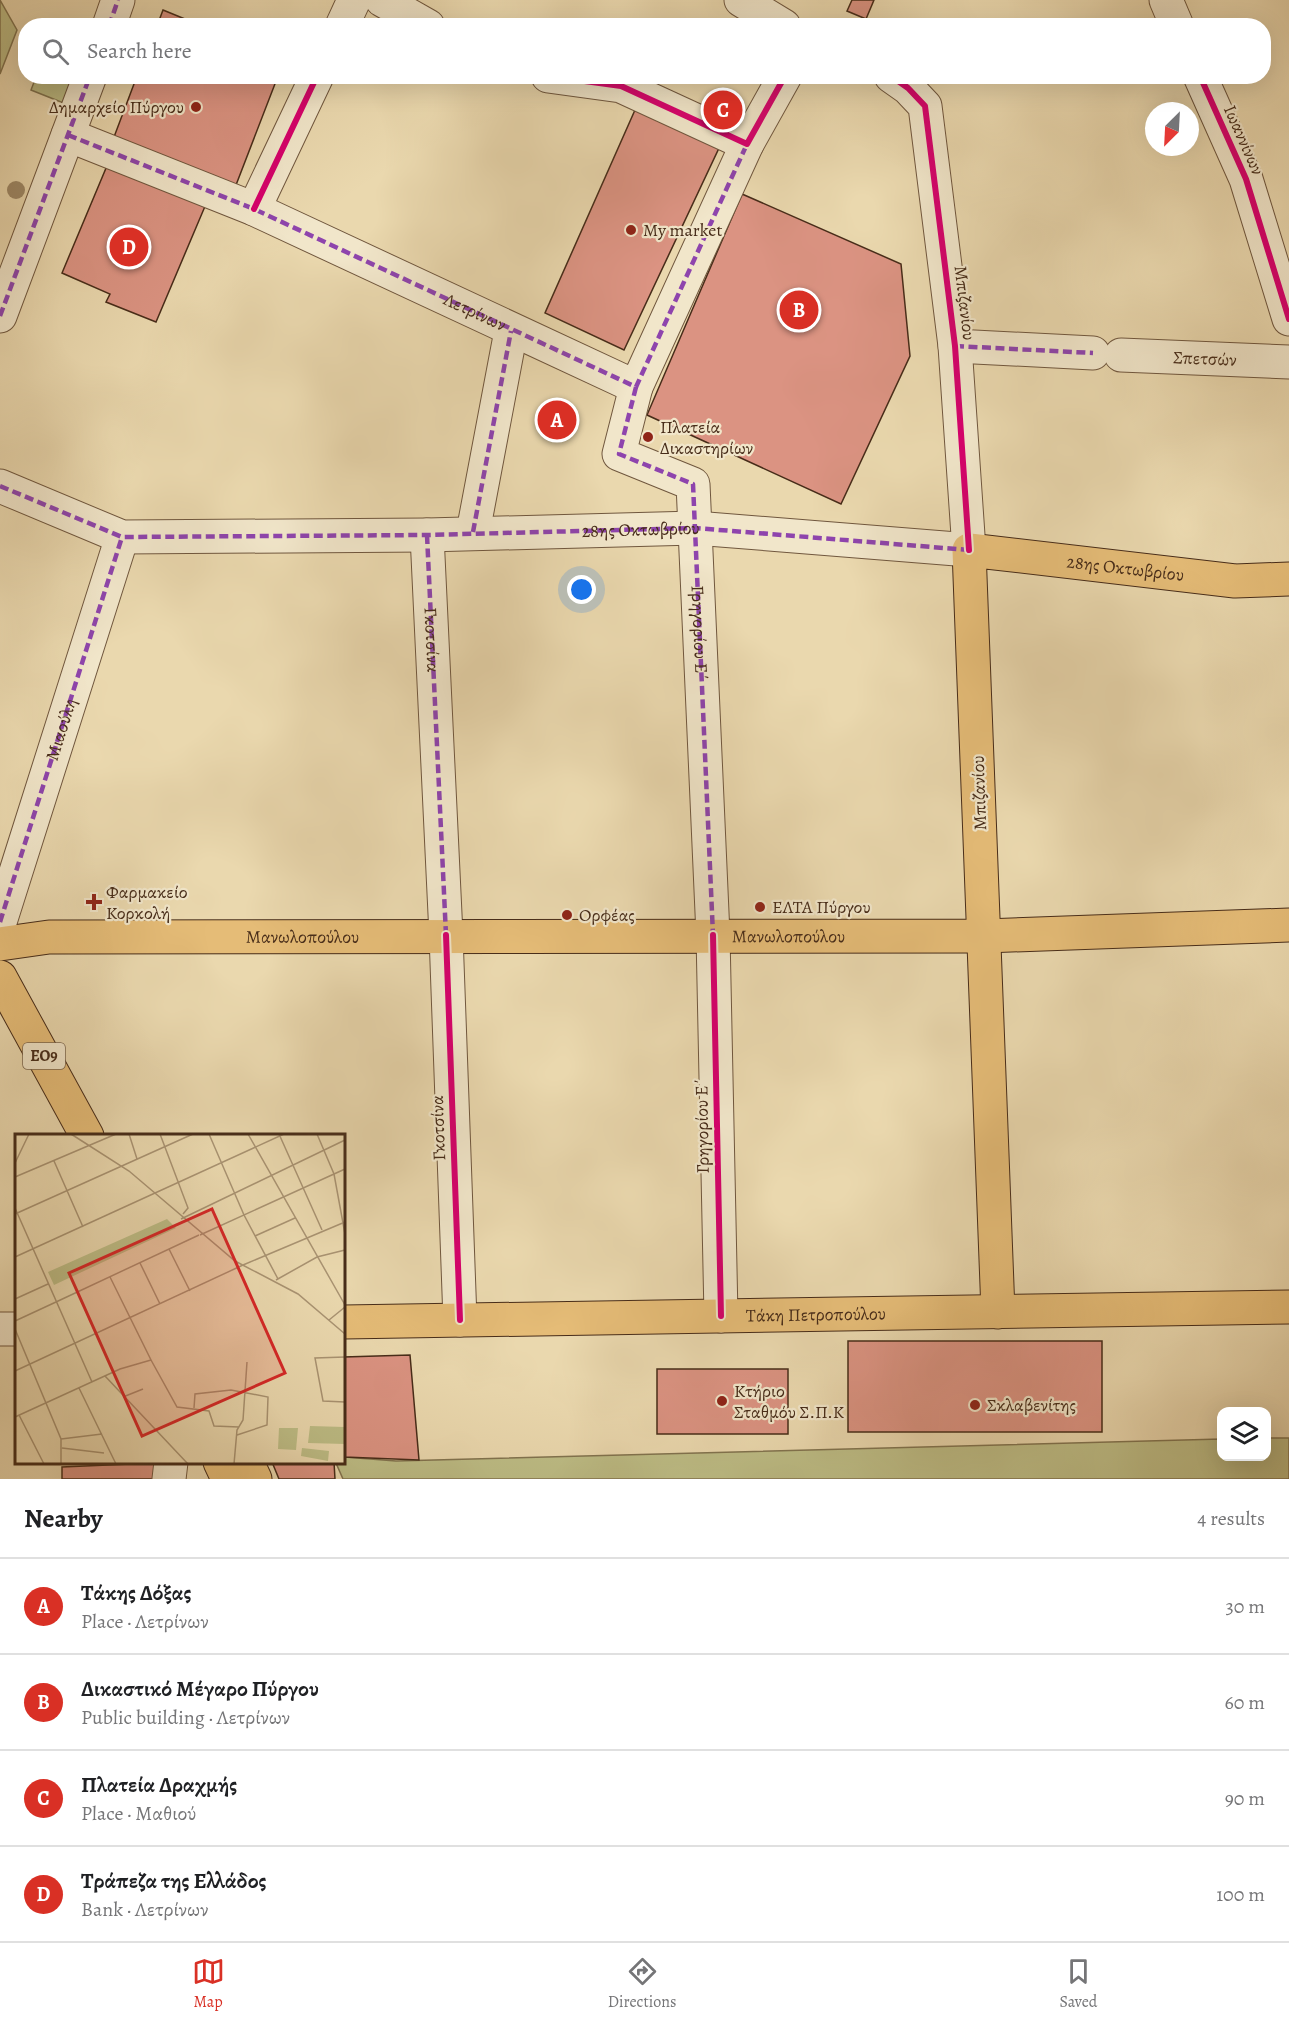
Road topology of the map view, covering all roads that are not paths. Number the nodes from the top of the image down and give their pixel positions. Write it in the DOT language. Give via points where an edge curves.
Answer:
graph roads {
  1 [pos="118,0"];
  2 [pos="354,0"];
  3 [pos="382,0"];
  4 [pos="741,0"];
  5 [pos="112,18"];
  6 [pos="346,18"];
  7 [pos="414,18"];
  8 [pos="771,18"];
  9 [pos="87,84"];
  10 [pos="313,84"];
  11 [pos="606,84"];
  12 [pos="781,84"];
  13 [pos="902,84"];
  14 [pos="1204,84"];
  15 [pos="68,135"];
  16 [pos="747,144"];
  17 [pos="254,210"];
  18 [pos="0,316"];
  19 [pos="1289,319"];
  20 [pos="511,331"];
  21 [pos="955,346"];
  22 [pos="1289,362"];
  23 [pos="636,387"];
  24 [pos="0,486"];
  25 [pos="695,528"];
  26 [pos="473,532"];
  27 [pos="427,535"];
  28 [pos="123,537"];
  29 [pos="969,550"];
  30 [pos="1289,579"];
  31 [pos="0,922"];
  32 [pos="1289,925"];
  33 [pos="446,935"];
  34 [pos="713,935"];
  35 [pos="985,936"];
  36 [pos="0,944"];
  37 [pos="0,977"];
  38 [pos="0,1012"];
  39 [pos="64,1134"];
  40 [pos="86,1134"];
  41 [pos="1289,1307"];
  42 [pos="998,1312"];
  43 [pos="721,1316"];
  44 [pos="460,1320"];
  45 [pos="345,1322"];
  46 [pos="171,1464"];
  47 [pos="221,1464"];
  48 [pos="248,1464"];
  49 [pos="169,1479"];
  50 [pos="228,1479"];
  51 [pos="255,1479"];
  1 -- 5 [label="street"];
  2 -- 6 [label="street"];
  3 -- 7 [label="street"];
  4 -- 8 [label="street"];
  9 -- 15 [label="street"];
  10 -- 17 [label="street"];
  11 -- 16 [label="street" via="621,86"];
  12 -- 16 [label="street"];
  13 -- 21 [label="street, Μπιζανίου" via="925,106"];
  14 -- 19 [label="street, Ιωαννίνων" via="1246,179"];
  15 -- 17 [label="street, Λετρίνων"];
  15 -- 18 [label="street"];
  16 -- 23 [label="street"];
  17 -- 20 [label="street, Λετρίνων"];
  20 -- 23 [label="street, Λετρίνων"];
  20 -- 26 [label="street"];
  21 -- 22 [label="street, Σπετσών"];
  21 -- 29 [label="street, Μπιζανίου"];
  23 -- 25 [label="street, Γρηγορίου Ε΄" via="620,454 693,484"];
  24 -- 28 [label="street, 28ης Οκτωβρίου"];
  25 -- 26 [label="street, 28ης Οκτωβρίου"];
  25 -- 29 [label="street, 28ης Οκτωβρίου"];
  25 -- 34 [label="street, Γρηγορίου Ε΄"];
  26 -- 27 [label="street, 28ης Οκτωβρίου"];
  27 -- 28 [label="street, 28ης Οκτωβρίου"];
  27 -- 33 [label="street, Γκοτσίνα"];
  28 -- 31 [label="street, Μιαούλη"];
  29 -- 30 [label="main road, 28ης Οκτωβρίου" via="1235,581"];
  29 -- 35 [label="main road, Μπιζανίου"];
  32 -- 35 [label="main road, Μανωλοπούλου"];
  33 -- 34 [label="main road, Μανωλοπούλου"];
  33 -- 36 [label="main road, Μανωλοπούλου" via="49,937"];
  33 -- 44 [label="street, Γκοτσίνα"];
  34 -- 35 [label="main road, Μανωλοπούλου"];
  34 -- 43 [label="street, Γρηγορίου Ε΄"];
  35 -- 42 [label="main road, Μπιζανίου"];
  37 -- 40 [label="main road, ΕΟ9"];
  38 -- 39 [label="main road, ΕΟ9"];
  41 -- 42 [label="main road, Τάκη Πετροπούλου"];
  42 -- 43 [label="main road, Τάκη Πετροπούλου"];
  43 -- 44 [label="main road, Τάκη Πετροπούλου"];
  44 -- 45 [label="main road, Τάκη Πετροπούλου"];
  46 -- 49 [label="street"];
  47 -- 50 [label="main road"];
  48 -- 51 [label="main road"];
}
